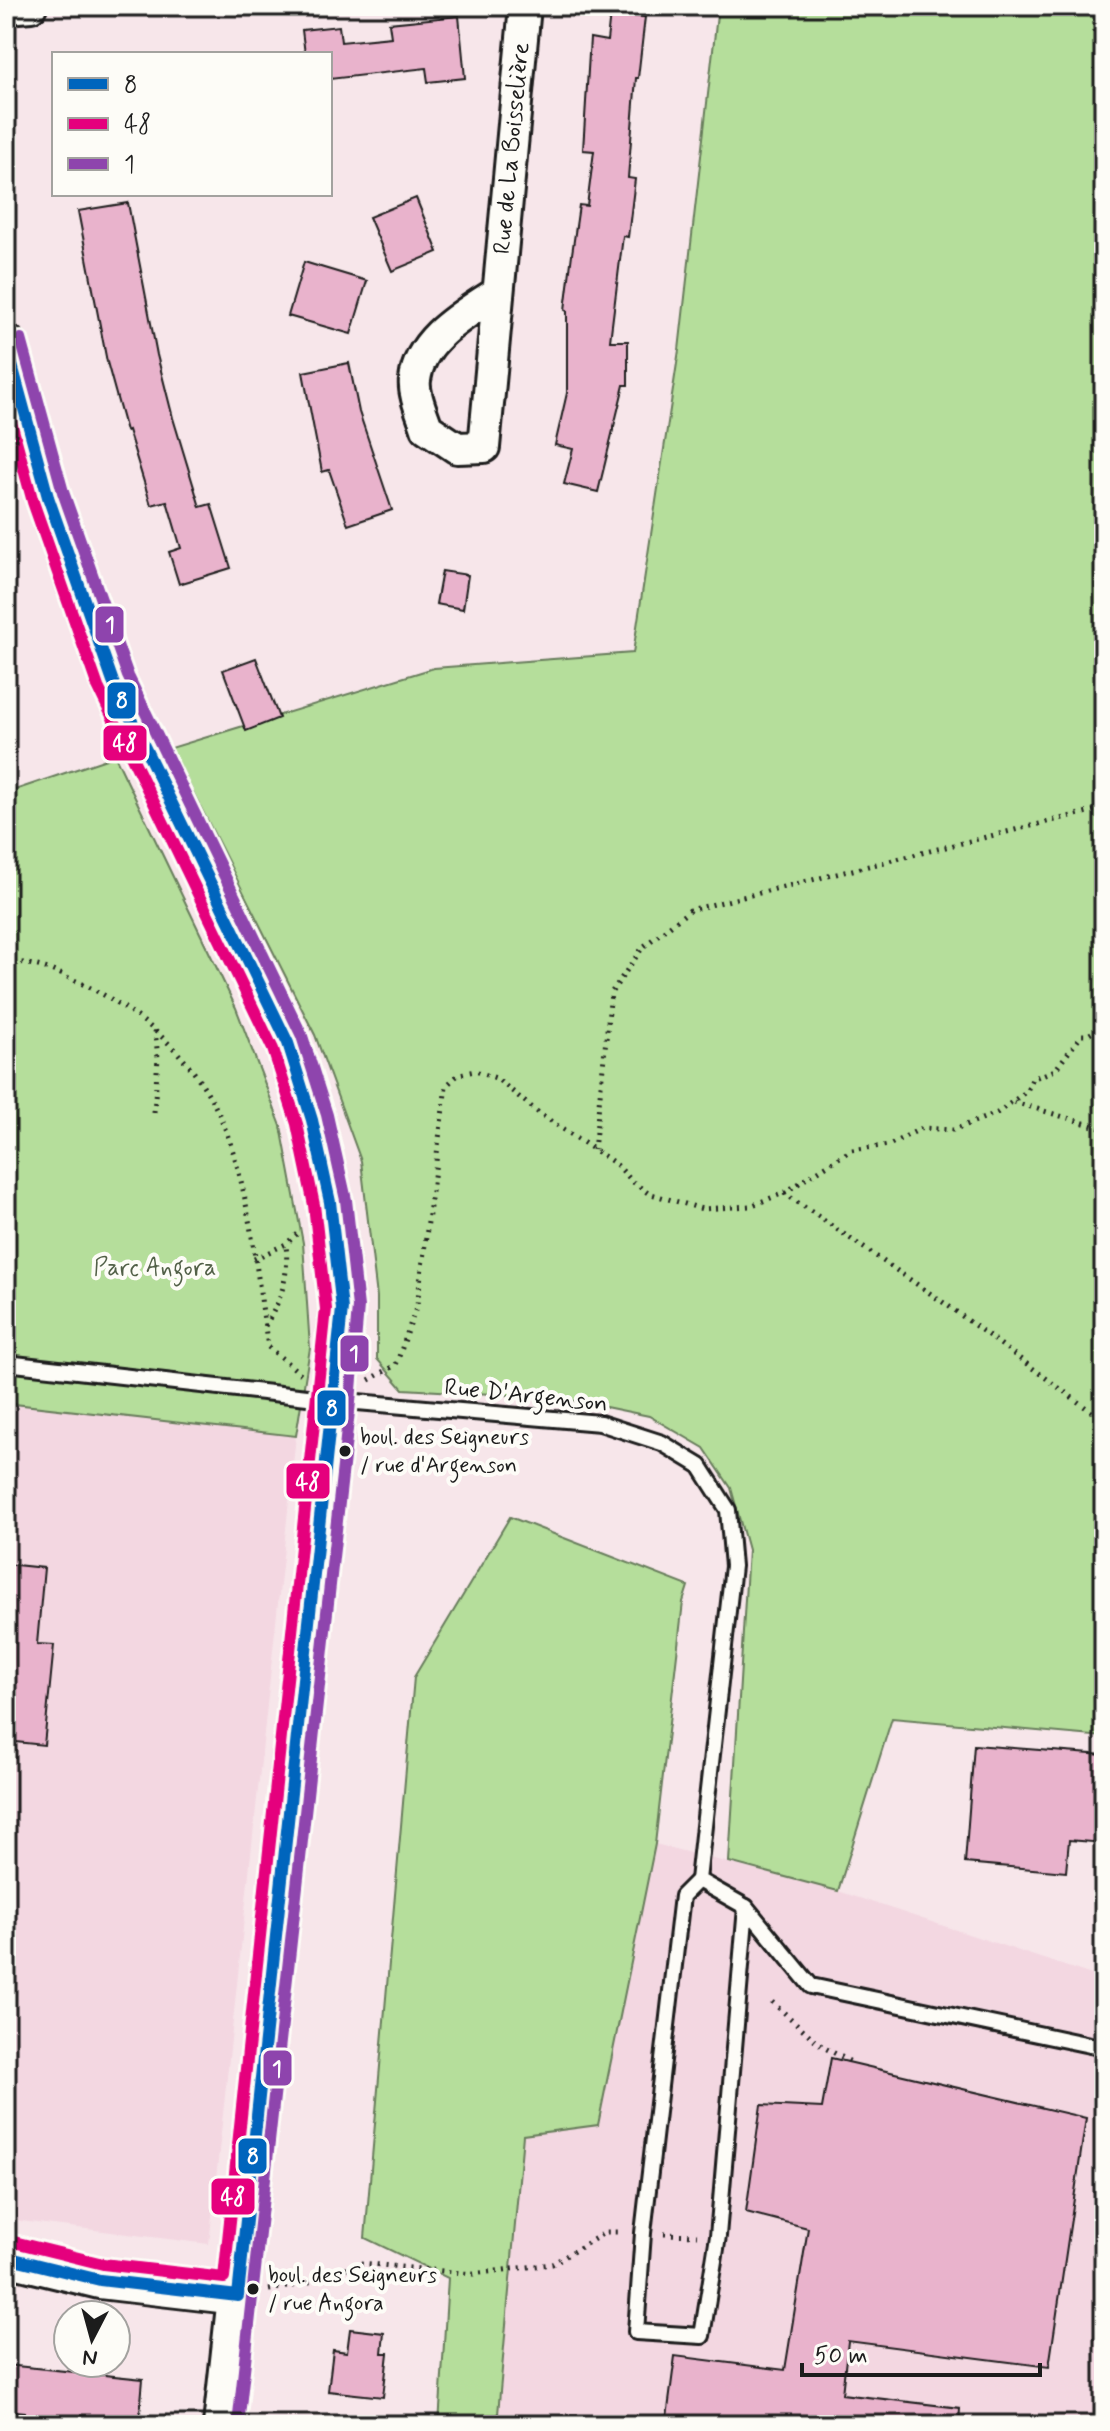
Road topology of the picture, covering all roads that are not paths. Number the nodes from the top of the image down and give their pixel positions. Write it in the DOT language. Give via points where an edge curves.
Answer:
graph roads {
  1 [pos="31,6"];
  2 [pos="525,6"];
  3 [pos="6,8"];
  4 [pos="498,292"];
  5 [pos="6,343"];
  6 [pos="6,1363"];
  7 [pos="334,1400"];
  8 [pos="698,1880"];
  9 [pos="746,1907"];
  10 [pos="1104,2048"];
  11 [pos="6,2257"];
  12 [pos="238,2296"];
  13 [pos="222,2425"];
  1 -- 3 [label="street"];
  2 -- 4 [label="street, Rue de La Boisselière"];
  4 -- 4 [label="street, Rue de La Boisselière" via="484,447 457,448 427,428 414,382 423,354 444,330"];
  5 -- 7 [label="street" via="48,497 113,682 288,1043 312,1120 330,1202 342,1309"];
  6 -- 7 [label="lane, Rue D'Argenson"];
  7 -- 8 [label="lane, Rue D'Argenson" via="600,1423 662,1443 700,1466 728,1510 733,1566"];
  7 -- 12 [label="street"];
  8 -- 9 [label="lane"];
  8 -- 9 [label="lane" via="682,1896 636,2332 702,2336 718,2236"];
  9 -- 10 [label="lane" via="811,1986"];
  11 -- 12 [label="street" via="100,2280"];
  12 -- 13 [label="street"];
}
